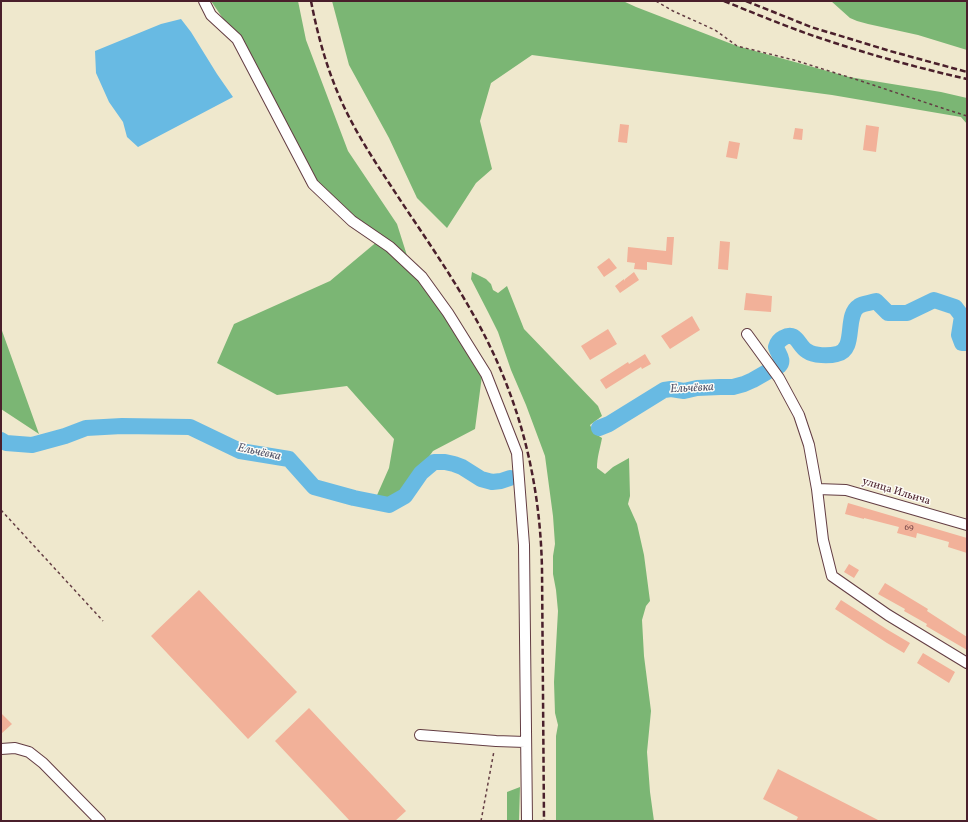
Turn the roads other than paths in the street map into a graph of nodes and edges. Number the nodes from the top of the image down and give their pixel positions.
1 (204, 1) edge
2 (747, 334) dead end
3 (817, 489) junction
4 (967, 525) edge
5 (967, 663) edge
6 (420, 735) dead end
7 (526, 742) junction
8 (1, 749) edge
9 (100, 821) edge
10 (527, 821) edge

1 - 7 street
2 - 3 street
3 - 4 street, улица Ильича
3 - 5 street
6 - 7 street
7 - 10 street
8 - 9 street

